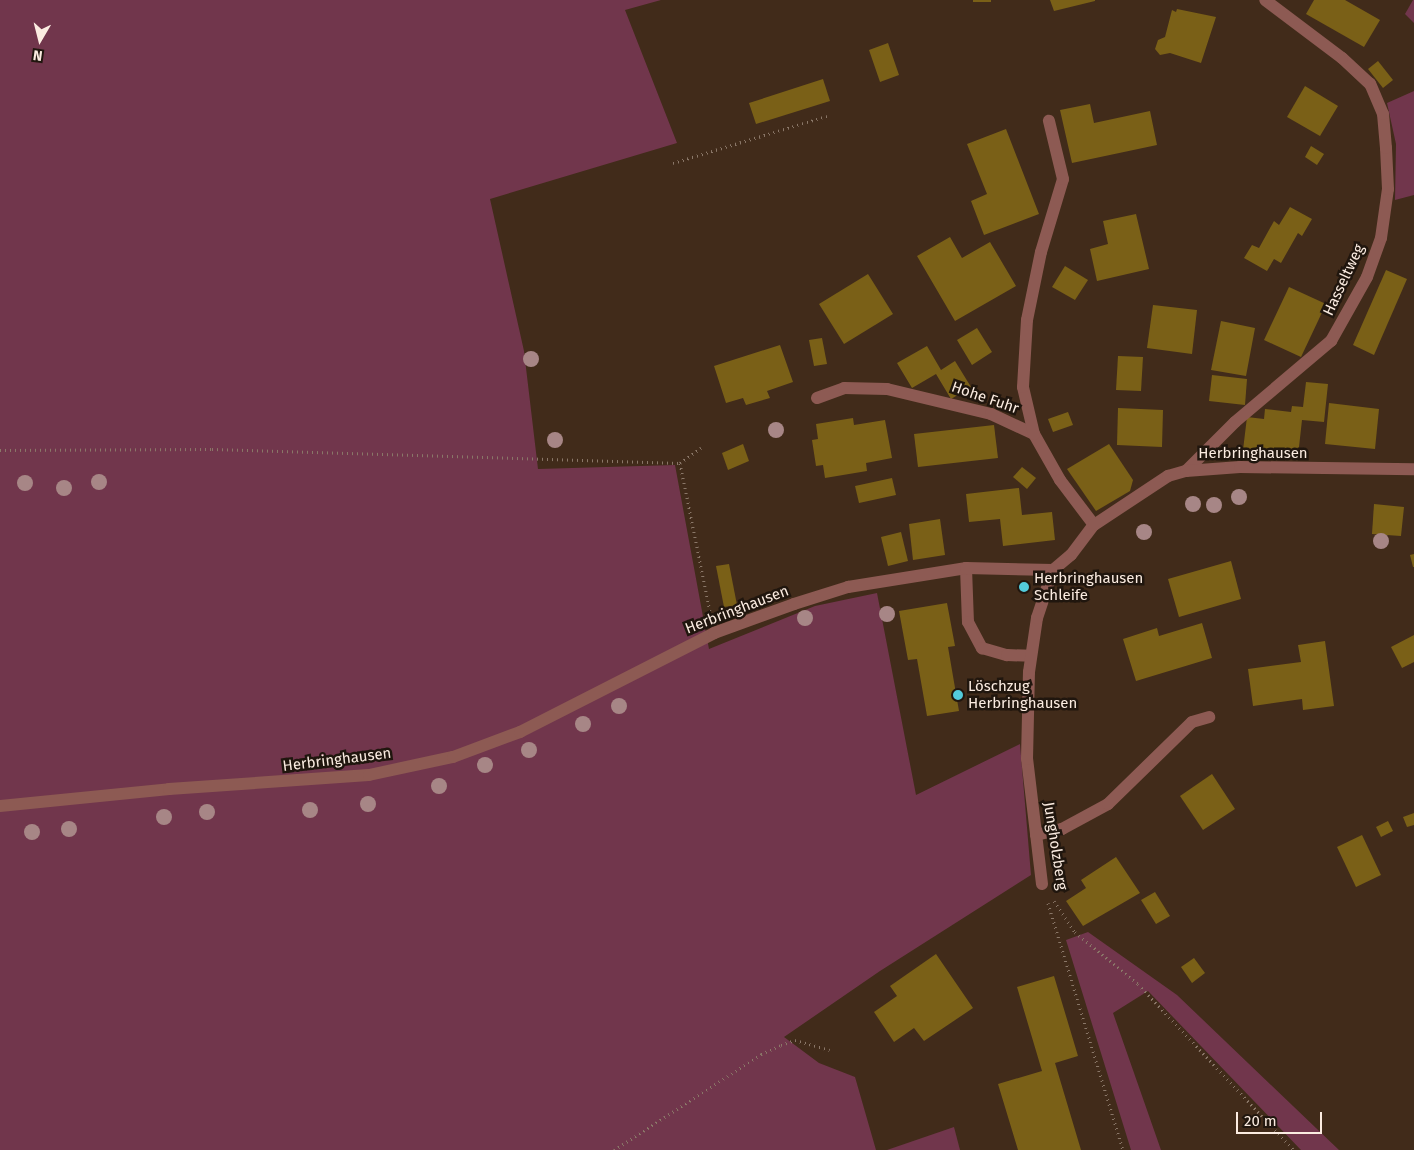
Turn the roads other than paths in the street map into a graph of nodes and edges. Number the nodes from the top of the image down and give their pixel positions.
1 (1265, 0) edge
2 (1049, 121) dead end
3 (817, 398) dead end
4 (1034, 434) junction
5 (1414, 469) edge
6 (1186, 471) junction
7 (1094, 525) junction
8 (966, 568) junction
9 (1053, 570) junction
10 (1031, 656) junction
11 (1209, 717) dead end
12 (0, 806) edge
13 (1036, 835) junction
14 (1042, 884) road end

1 - 6 street, Hasseltweg
2 - 4 street
3 - 4 street, Hohe Fuhr
4 - 7 street
5 - 6 street, Herbringhausen
6 - 7 street, Herbringhausen
7 - 9 street, Herbringhausen
8 - 9 street, Herbringhausen
8 - 10 street
8 - 12 street, Herbringhausen
9 - 10 street, Jungholzberg
10 - 13 street, Jungholzberg
11 - 13 street
13 - 14 street, Jungholzberg

